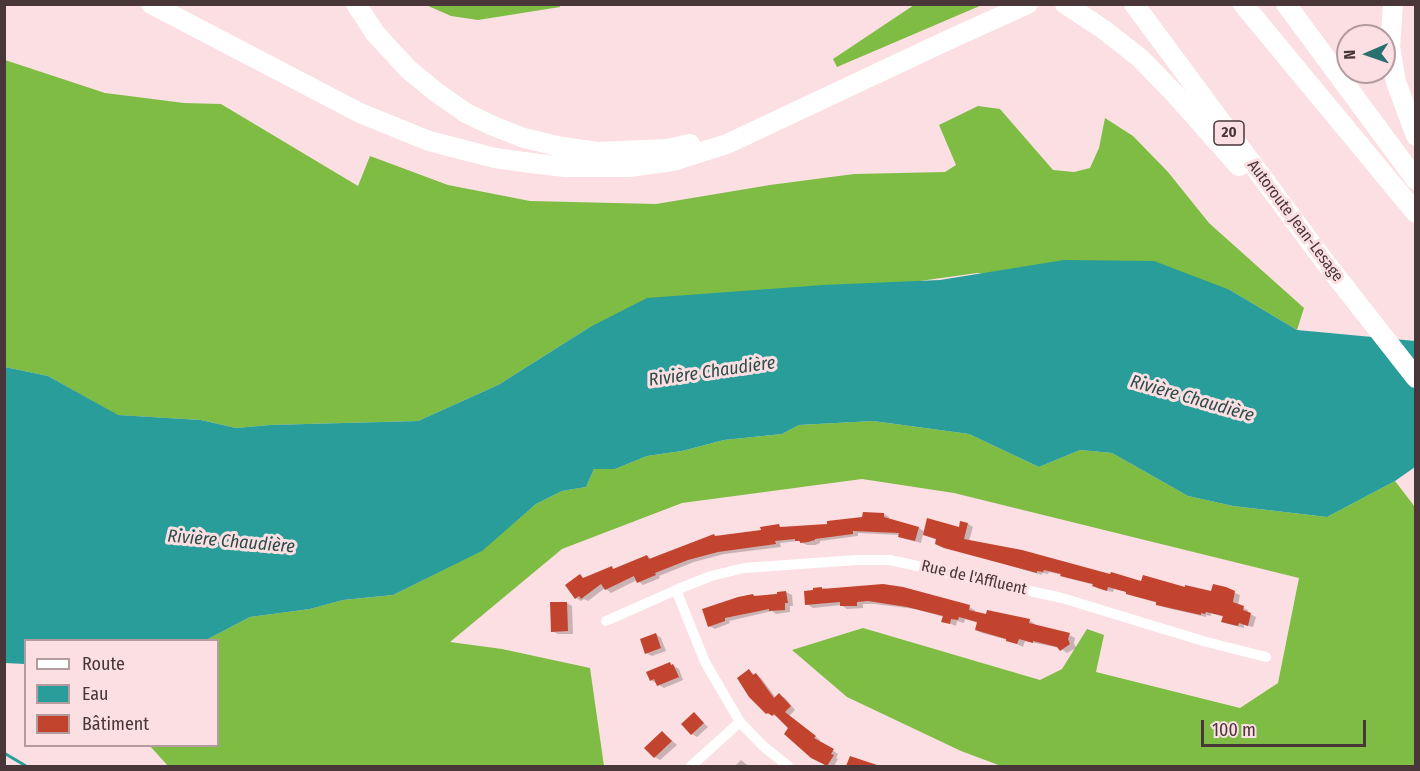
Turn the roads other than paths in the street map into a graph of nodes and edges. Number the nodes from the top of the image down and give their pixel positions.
1 (151, 4) edge
2 (356, 4) edge
3 (1028, 4) edge
4 (1065, 4) edge
5 (1134, 4) edge
6 (1243, 4) edge
7 (1286, 4) edge
8 (1393, 4) edge
9 (946, 41) junction
10 (1416, 136) edge
11 (1416, 180) edge
12 (1416, 213) edge
13 (1325, 262) junction
14 (1416, 378) edge
15 (676, 590) junction
16 (606, 621) dead end
17 (1266, 657) dead end
18 (740, 722) junction
19 (691, 766) edge
20 (788, 766) edge

1 - 9 highway
2 - 9 highway
3 - 9 highway
4 - 13 highway
5 - 13 highway, Autoroute Jean-Lesage / 20
6 - 12 highway
7 - 11 highway
8 - 10 highway
13 - 14 highway, Autoroute Jean-Lesage / 20
15 - 16 street, Rue de l'Affluent
15 - 17 street, Rue de l'Affluent
15 - 18 street
18 - 19 street
18 - 20 street

